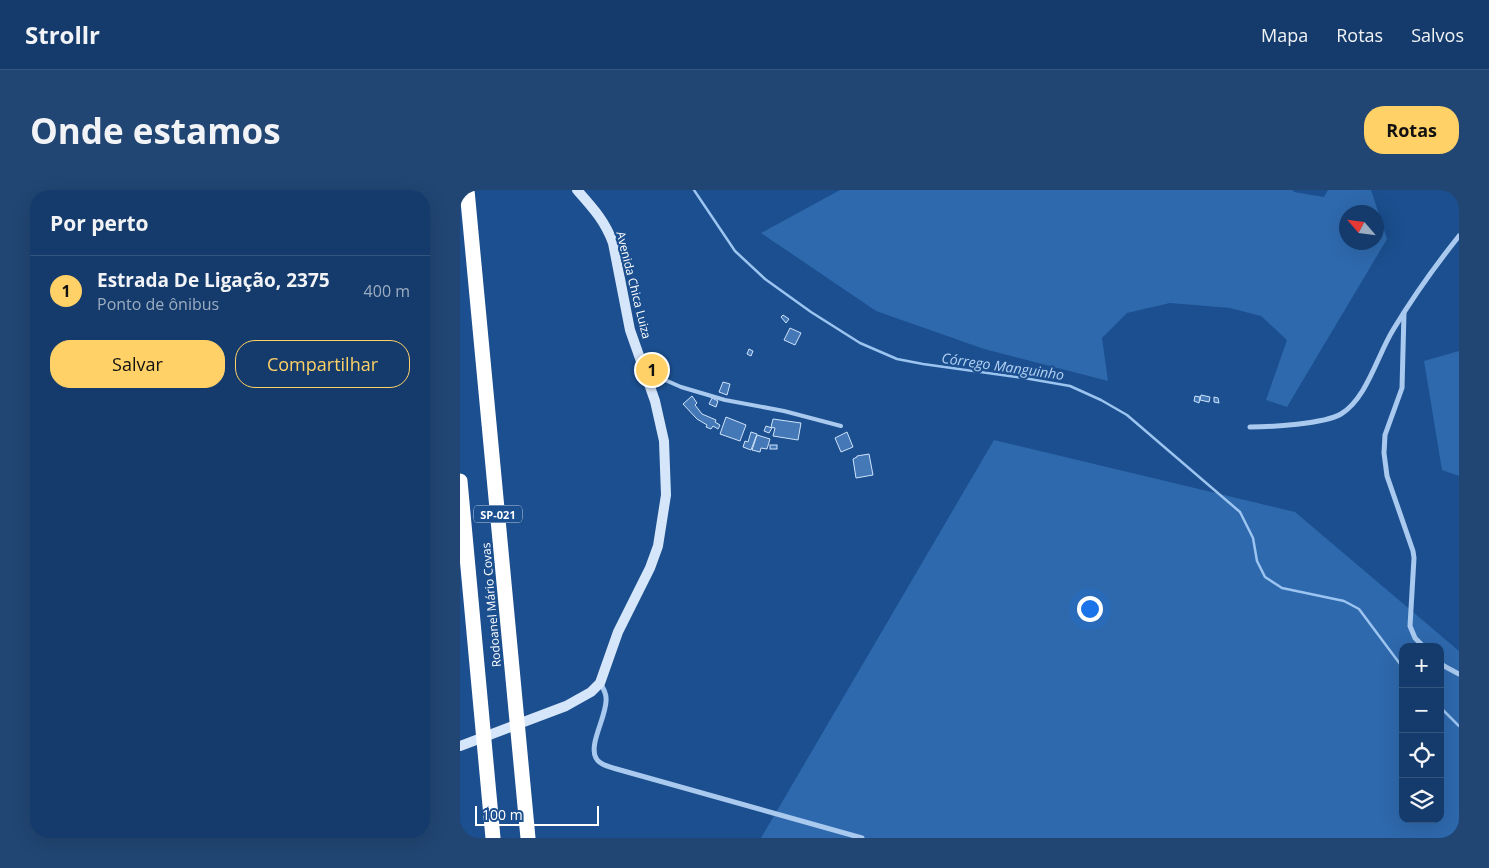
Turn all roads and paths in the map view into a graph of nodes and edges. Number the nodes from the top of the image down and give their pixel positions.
1 (467, 190) edge
2 (577, 190) edge
3 (1459, 236) edge
4 (1404, 313) junction
5 (645, 371) junction
6 (841, 426) dead end
7 (1250, 427) dead end
8 (460, 481) edge
9 (1420, 643) edge
10 (1444, 666) edge
11 (1459, 674) edge
12 (600, 683) junction
13 (460, 746) edge
14 (493, 838) edge
15 (528, 838) edge
16 (862, 838) edge

1 - 15 highway, Rodoanel Mário Covas / SP-021
2 - 5 main road, Avenida Chica Luiza
3 - 4 street
4 - 7 street
4 - 9 street
5 - 6 lane
5 - 12 main road, Avenida Chica Luiza
8 - 14 highway, Rodoanel Mário Covas / SP-021
10 - 11 street
12 - 13 main road
12 - 16 street

